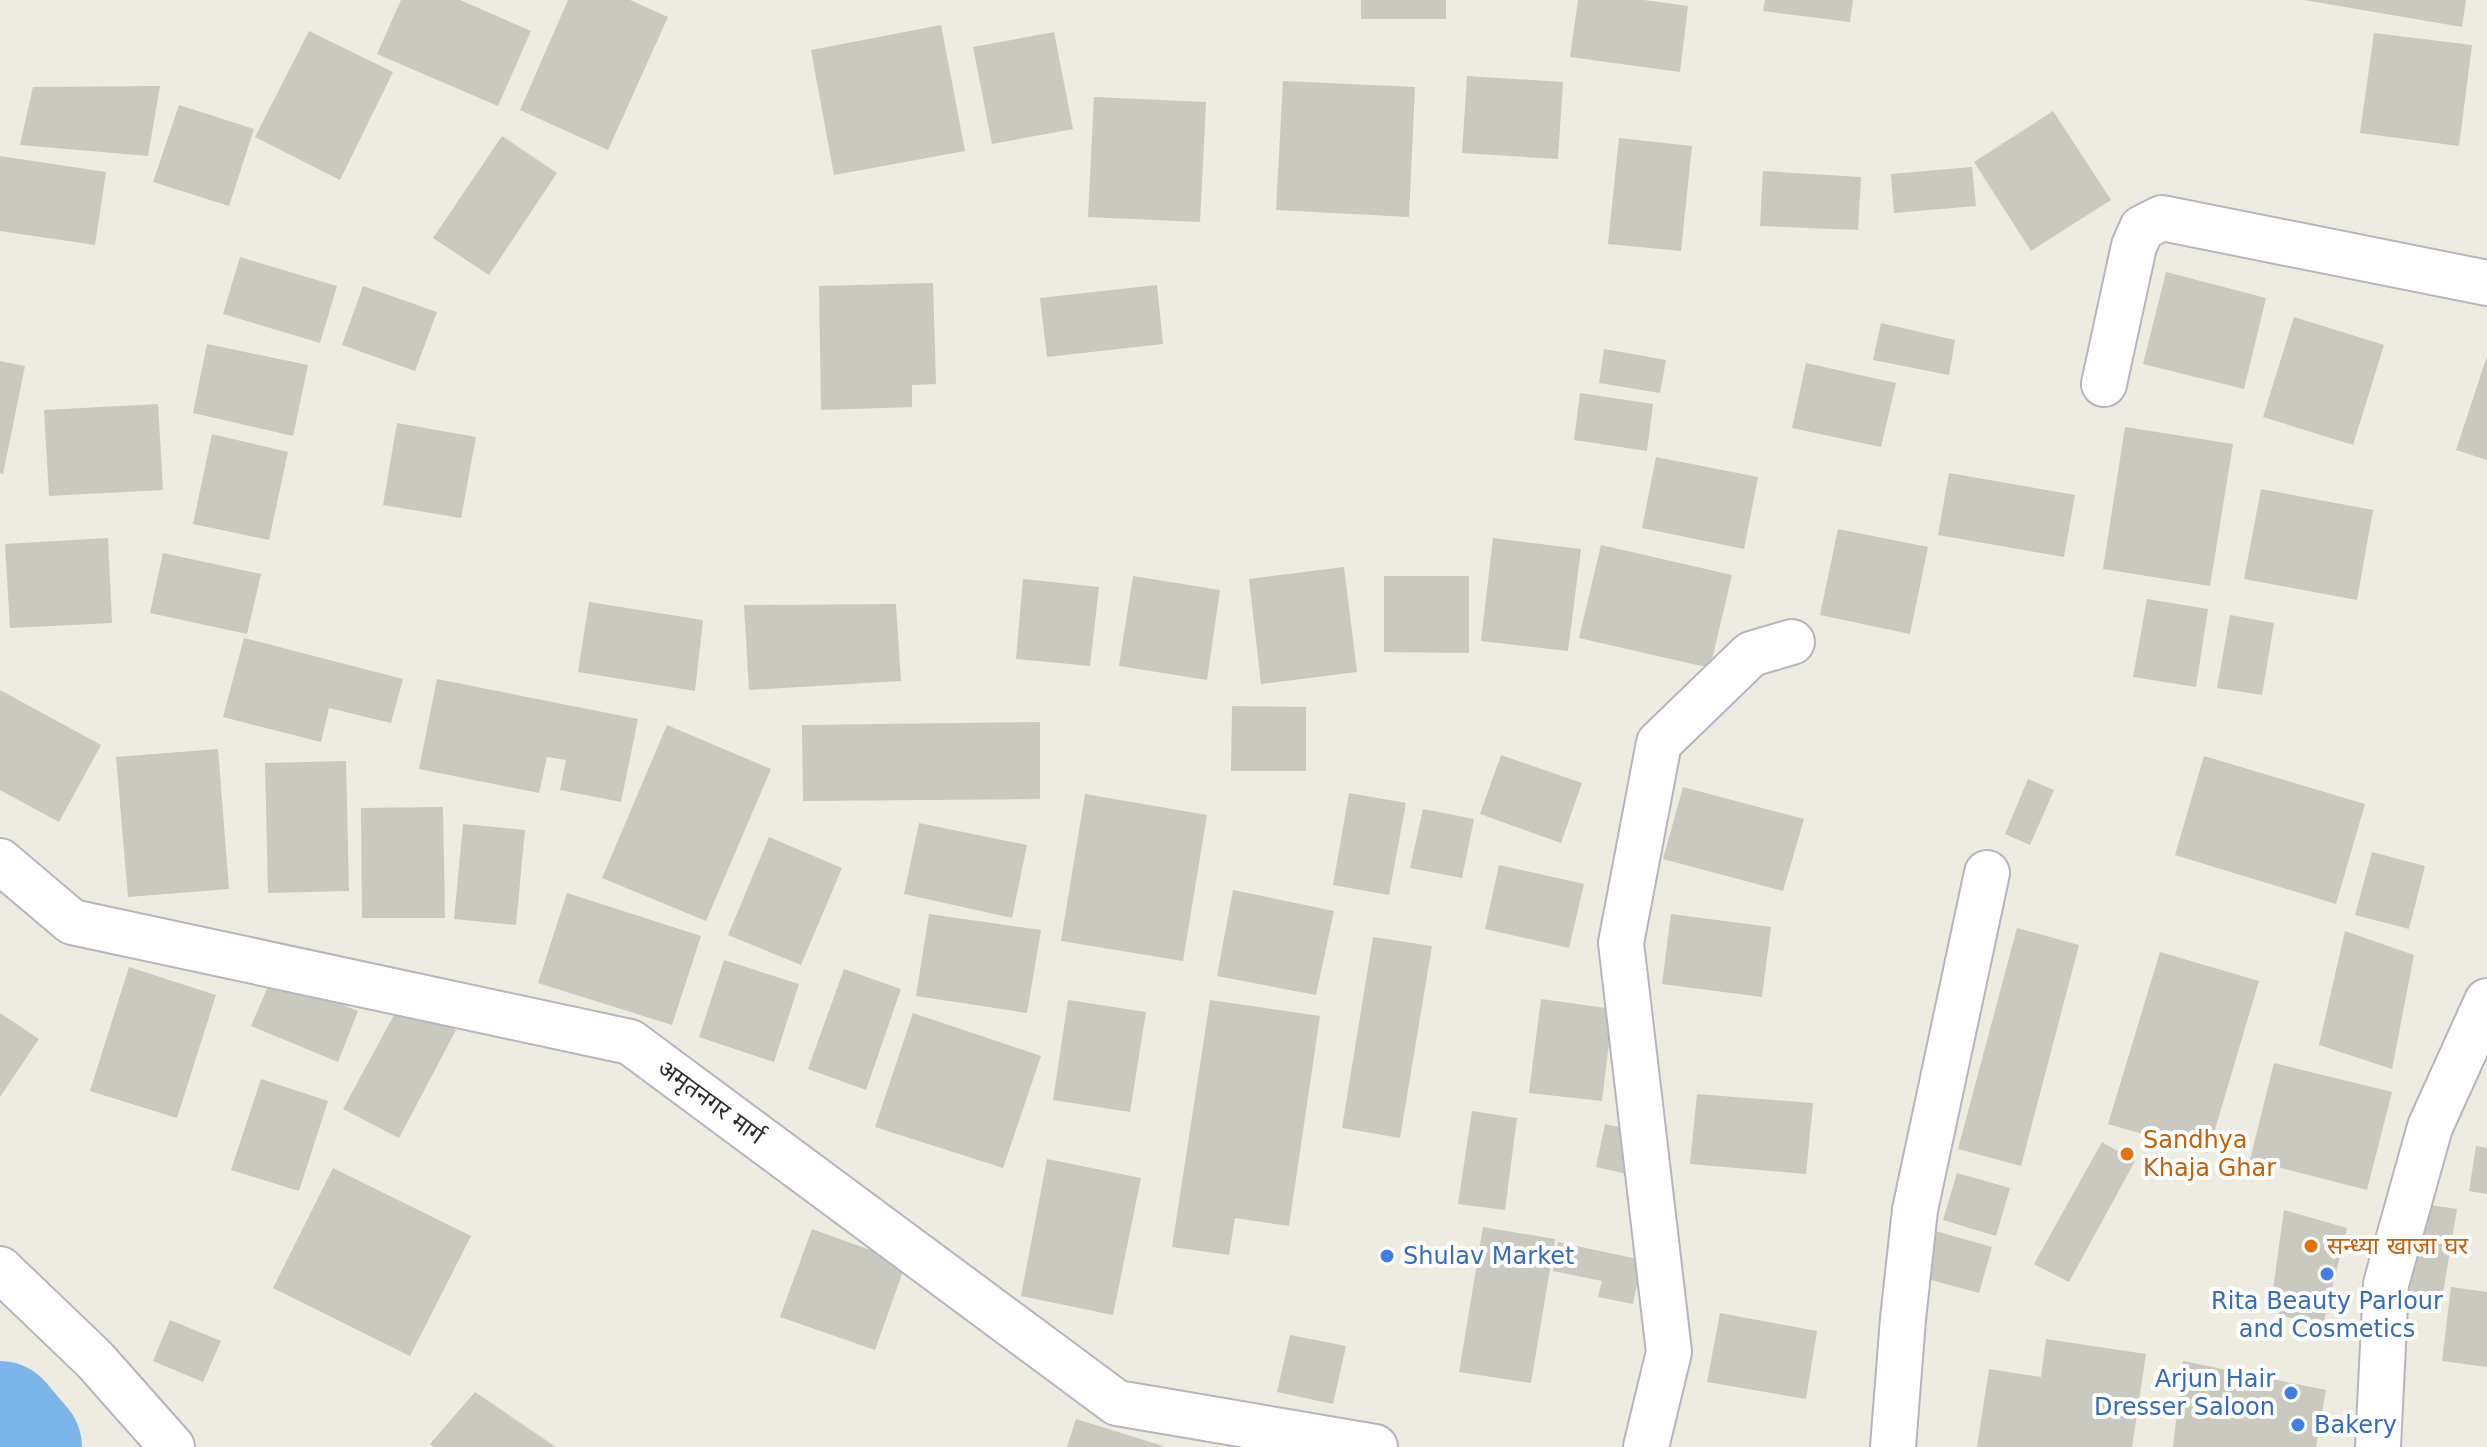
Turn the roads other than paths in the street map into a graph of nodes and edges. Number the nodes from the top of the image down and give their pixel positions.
1 (2487, 283) edge
2 (2104, 384) dead end
3 (1792, 642) dead end
4 (0, 861) edge
5 (1987, 873) dead end
6 (2487, 1001) edge
7 (0, 1269) edge
8 (172, 1447) edge
9 (1375, 1447) edge
10 (1646, 1447) edge
11 (1893, 1447) edge
12 (2378, 1447) edge

1 - 2 street
3 - 10 street
4 - 9 street, अमृतनगर मार्ग
5 - 11 street
6 - 12 street
7 - 8 street

